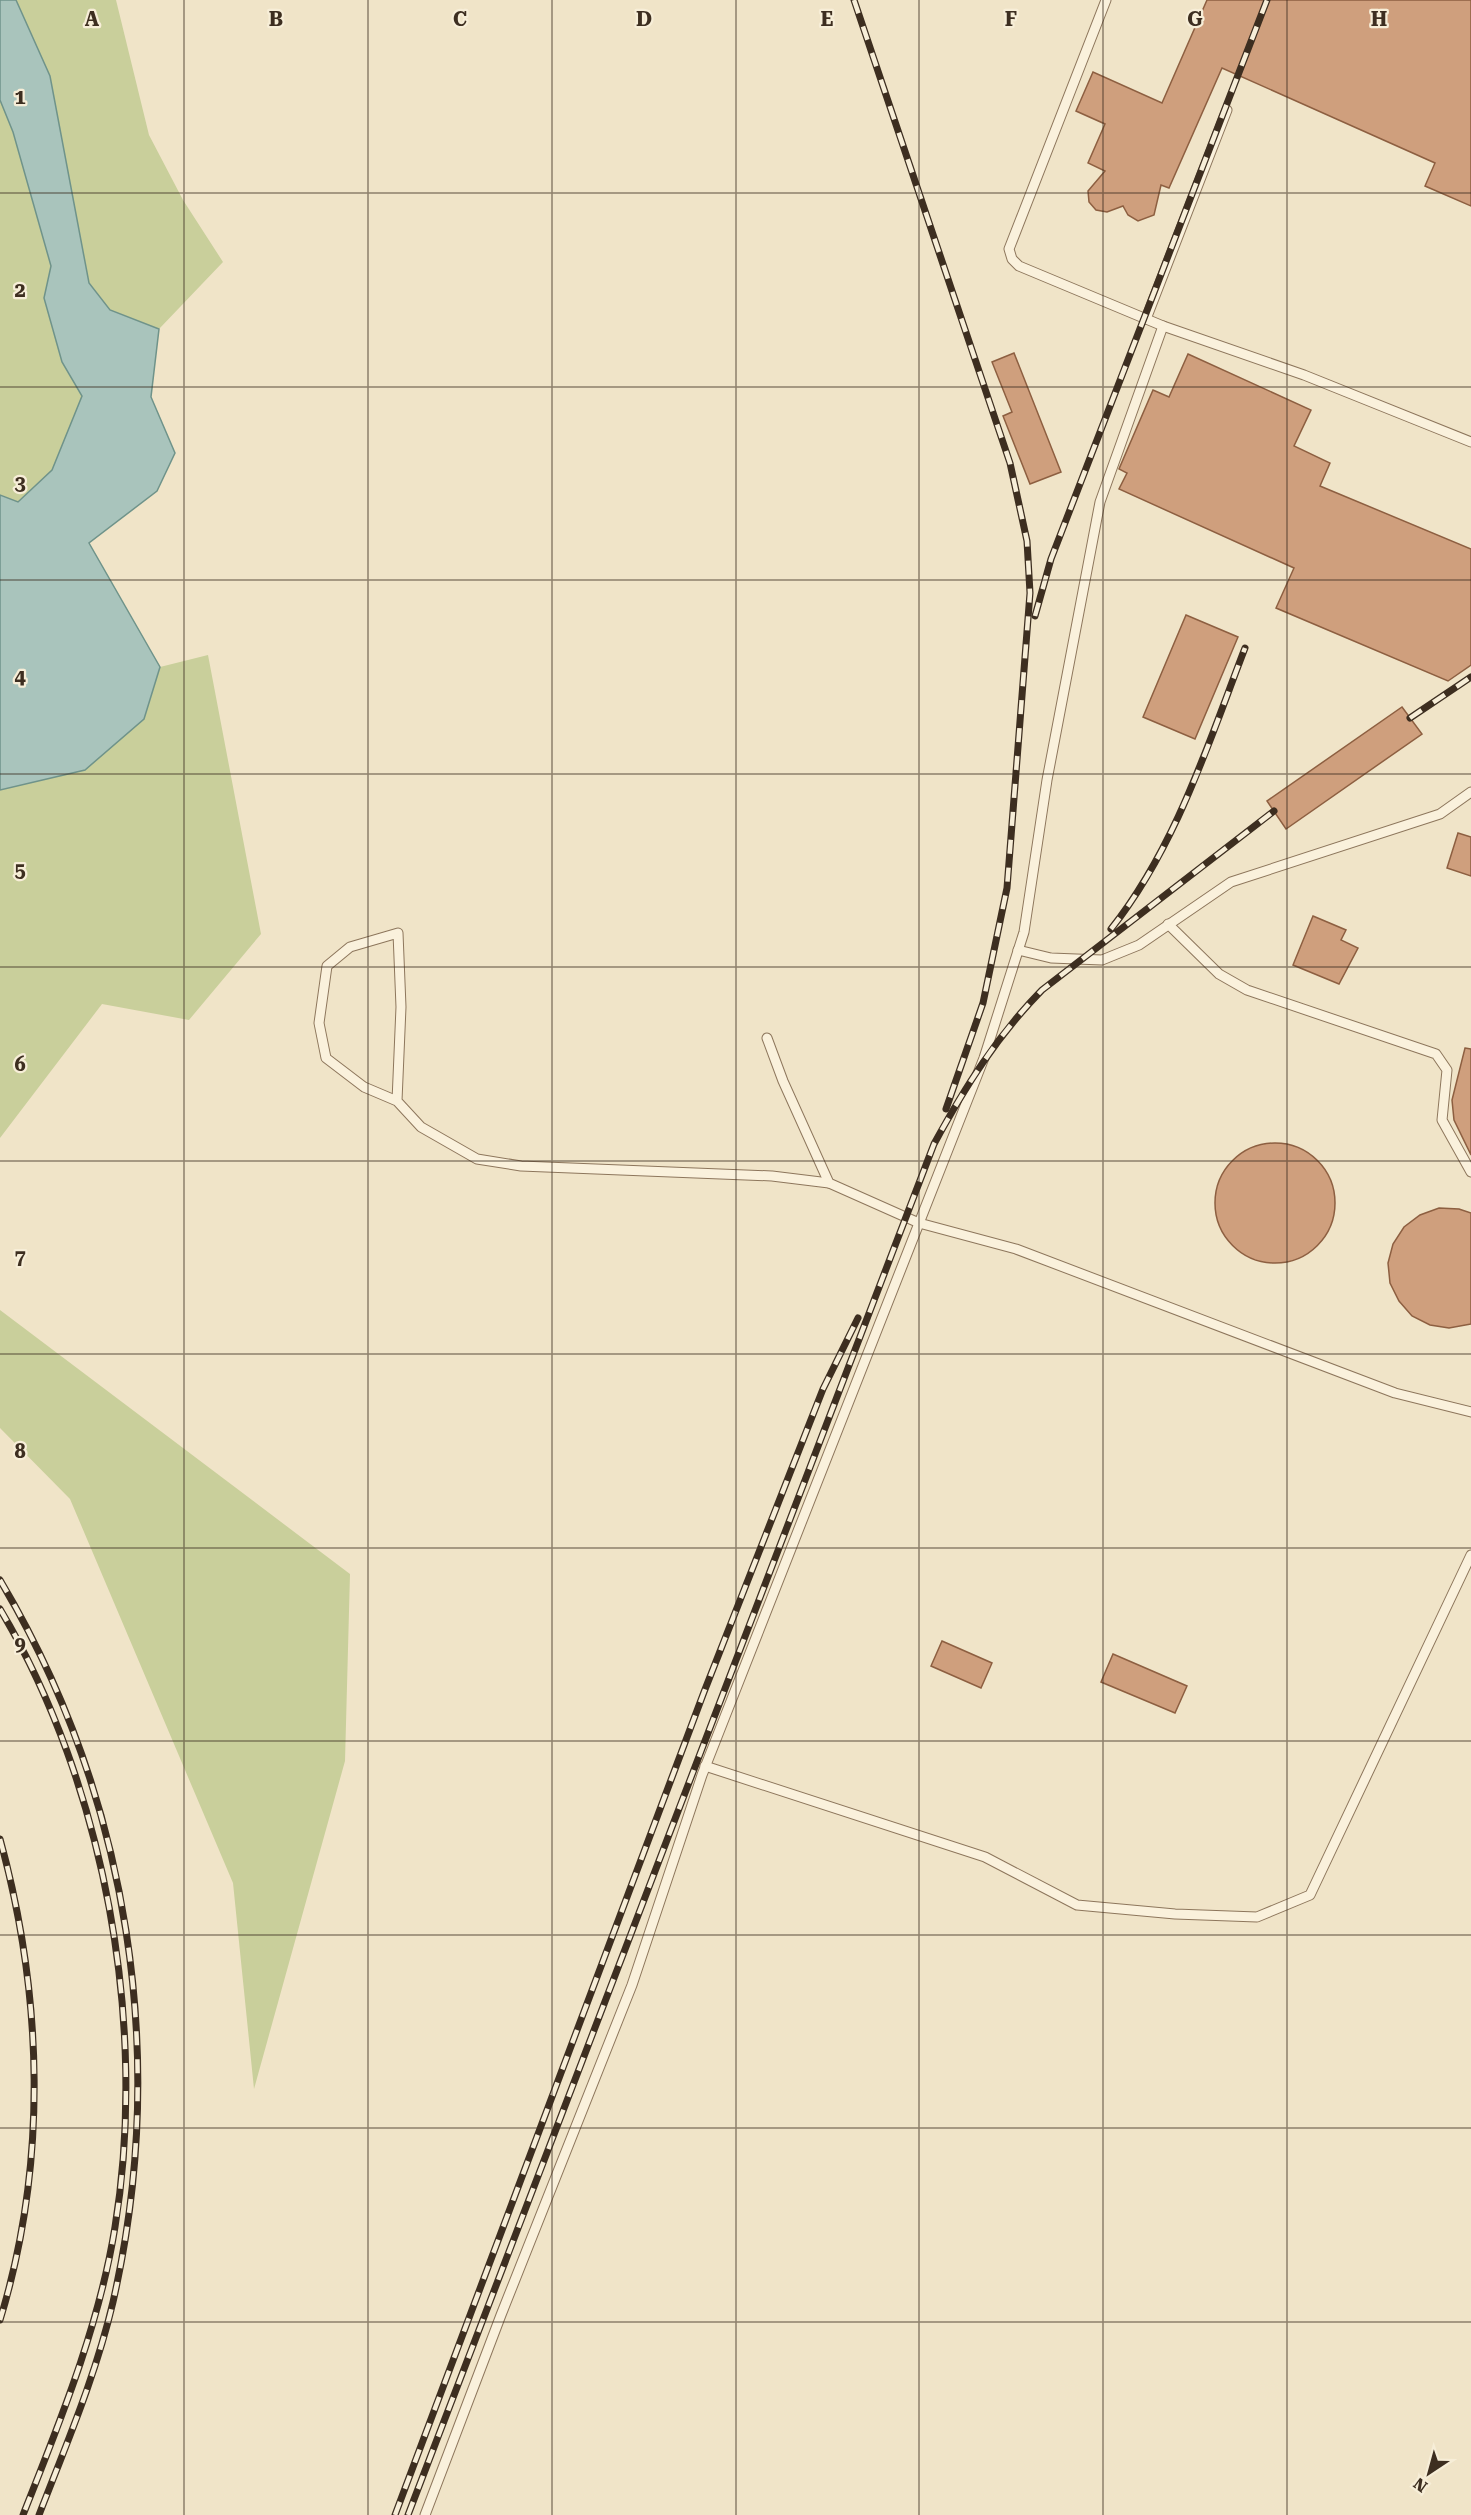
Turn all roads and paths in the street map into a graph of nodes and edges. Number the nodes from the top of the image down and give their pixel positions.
1 (1106, 0) edge
2 (1227, 110) dead end
3 (1146, 319) junction
4 (1162, 326) junction
5 (1471, 442) edge
6 (1471, 792) edge
7 (1168, 924) junction
8 (1018, 950) junction
9 (767, 1038) dead end
10 (397, 1101) junction
11 (1471, 1172) edge
12 (829, 1183) junction
13 (920, 1223) junction
14 (1471, 1413) edge
15 (1471, 1555) edge
16 (705, 1766) junction
17 (425, 2515) edge

1 - 3 lane
2 - 3 lane
3 - 4 lane
4 - 5 lane
4 - 8 lane
6 - 7 lane
7 - 8 lane
7 - 11 lane
8 - 13 lane
9 - 12 lane
10 - 10 lane
10 - 12 lane
12 - 13 lane
13 - 14 lane
13 - 16 lane
15 - 16 lane
16 - 17 lane

